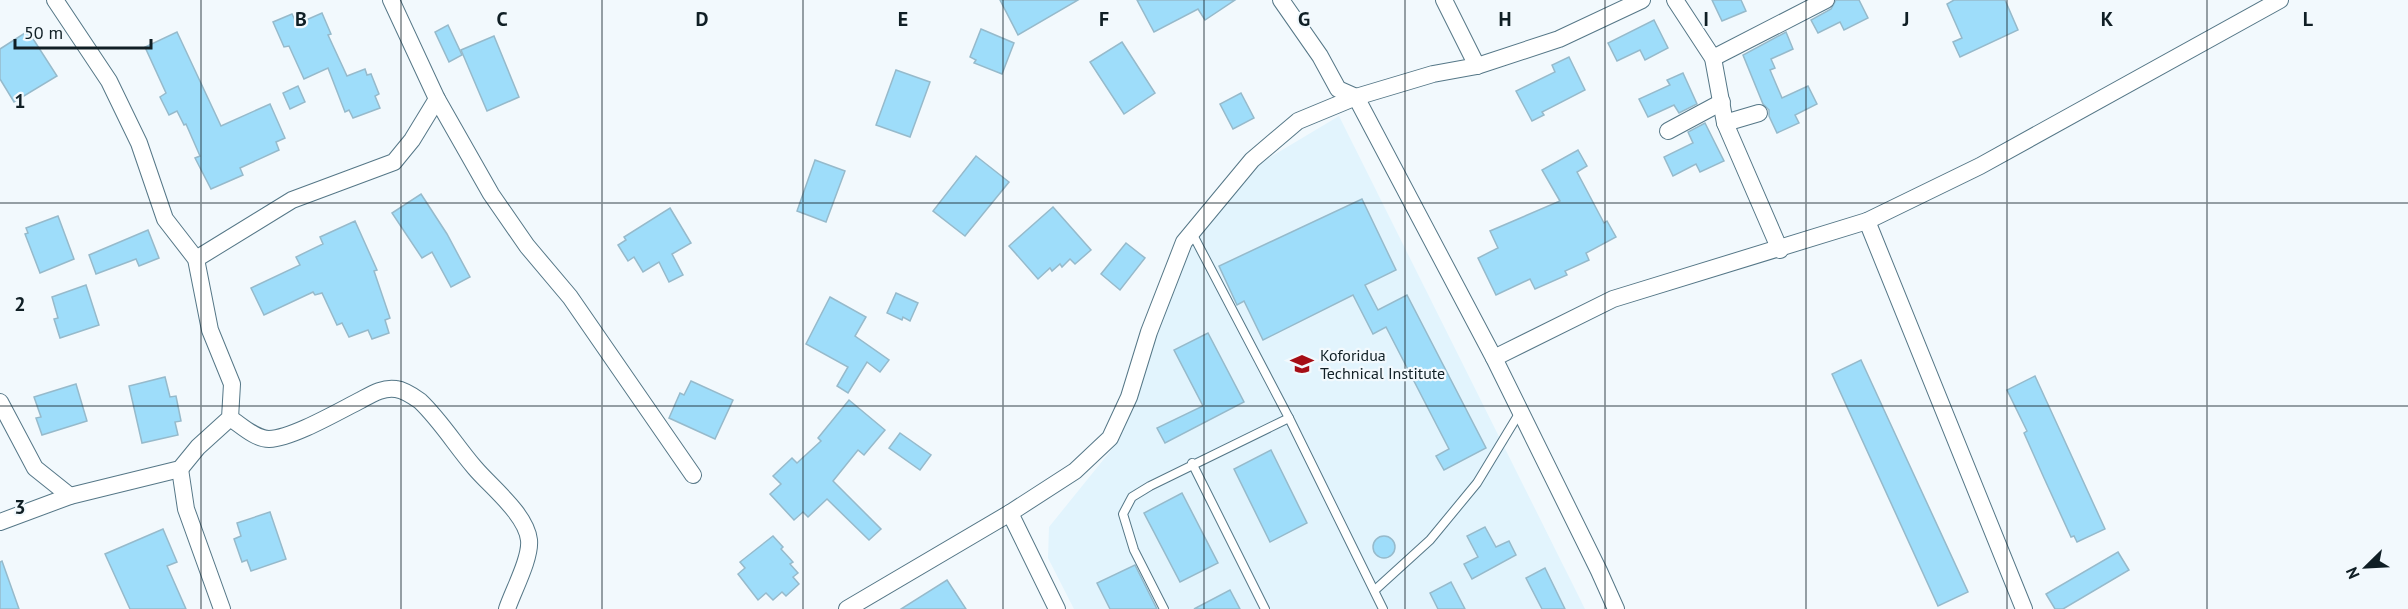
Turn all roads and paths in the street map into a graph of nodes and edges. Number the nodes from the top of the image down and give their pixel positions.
1 (55, 0) edge
2 (392, 0) edge
3 (1281, 0) edge
4 (1444, 0) edge
5 (1642, 0) edge
6 (1675, 0) edge
7 (1826, 0) edge
8 (2280, 0) edge
9 (1713, 58) junction
10 (1477, 66) junction
11 (1356, 97) junction
12 (437, 99) junction
13 (1722, 102) junction
14 (1759, 113) dead end
15 (1725, 123) junction
16 (1668, 131) dead end
17 (1867, 221) junction
18 (1192, 233) junction
19 (1780, 250) junction
20 (196, 259) junction
21 (1494, 358) junction
22 (0, 402) edge
23 (1520, 412) junction
24 (230, 418) junction
25 (1289, 418) junction
26 (1192, 464) junction
27 (180, 470) junction
28 (693, 475) dead end
29 (70, 496) junction
30 (1010, 513) junction
31 (0, 522) edge
32 (1375, 590) junction
33 (222, 609) edge
34 (507, 609) edge
35 (847, 609) edge
36 (1057, 609) edge
37 (1164, 609) edge
38 (1265, 609) edge
39 (1383, 609) edge
40 (1616, 609) edge
41 (2024, 609) edge

1 - 20 street
2 - 12 street
3 - 11 street
4 - 10 street
5 - 10 street
6 - 9 street
7 - 9 street
8 - 17 street
9 - 13 street
10 - 11 street
11 - 18 street
11 - 21 street
12 - 20 street
12 - 28 street
13 - 15 street
13 - 16 street
14 - 15 street
15 - 19 street
17 - 19 street
17 - 41 street
18 - 25 lane
18 - 30 street
19 - 21 street
20 - 24 street
21 - 23 street
22 - 29 street
23 - 32 lane
23 - 40 street
24 - 27 street
24 - 34 street
25 - 26 lane
25 - 32 lane
26 - 37 lane
26 - 38 lane
27 - 29 street
27 - 33 street
29 - 31 street
30 - 35 street
30 - 36 street
32 - 39 lane

